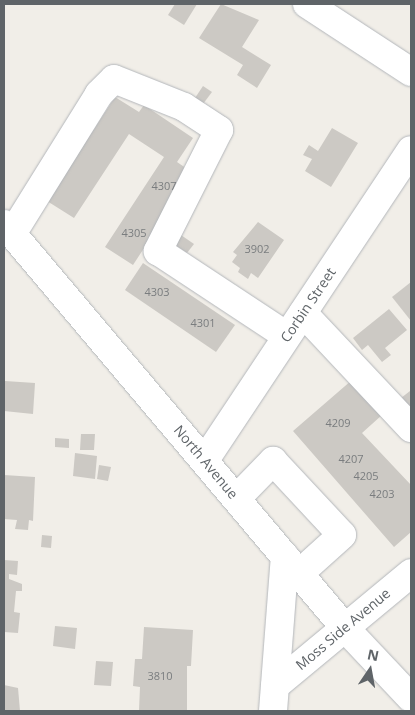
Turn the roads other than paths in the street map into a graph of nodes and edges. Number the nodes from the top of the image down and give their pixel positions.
1 (319, 7) edge
2 (411, 72) edge
3 (411, 150) edge
4 (8, 229) edge
5 (302, 313) junction
6 (287, 336) junction
7 (411, 428) edge
8 (205, 460) junction
9 (237, 498) junction
10 (292, 565) junction
11 (411, 573) edge
12 (345, 628) junction
13 (411, 698) edge
14 (274, 699) edge

1 - 2 street
3 - 5 street, Corbin Street
4 - 6 street
4 - 8 street, North Avenue
5 - 6 street, Corbin Street
5 - 7 street
6 - 8 street, Corbin Street
8 - 9 street, North Avenue
9 - 10 street, North Avenue
9 - 10 street
10 - 12 street, North Avenue
10 - 14 street, Moss Side Avenue
11 - 12 street, Moss Side Avenue
12 - 13 street, North Avenue
12 - 14 street, Moss Side Avenue

